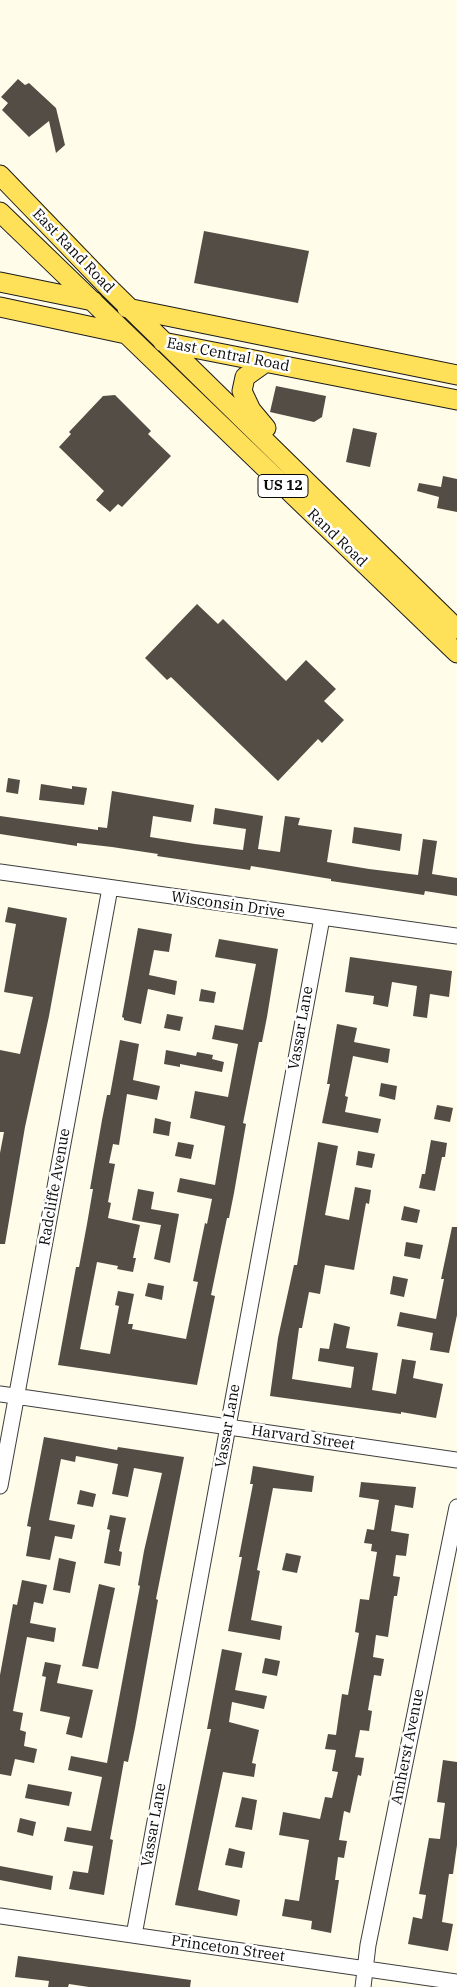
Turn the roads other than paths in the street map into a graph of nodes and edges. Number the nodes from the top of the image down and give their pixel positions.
1 (0, 175) edge
2 (0, 212) edge
3 (0, 282) edge
4 (92, 301) junction
5 (0, 307) edge
6 (130, 308) junction
7 (110, 318) joint
8 (148, 326) joint
9 (126, 334) junction
10 (163, 342) junction
11 (266, 362) junction
12 (457, 375) edge
13 (457, 400) edge
14 (312, 486) junction
15 (457, 629) edge
16 (457, 653) edge
17 (0, 872) edge
18 (110, 888) junction
19 (322, 918) junction
20 (457, 936) edge
21 (0, 1394) edge
22 (16, 1396) junction
23 (228, 1428) junction
24 (457, 1460) edge
25 (0, 1486) edge
26 (457, 1506) edge
27 (0, 1916) edge
28 (134, 1935) junction
29 (365, 1969) junction
30 (457, 1982) edge
31 (362, 1987) edge

1 - 6 main road, East Rand Road / US 12
2 - 4 main road, East Rand Road / US 12
3 - 4 main road, East Central Road
4 - 6 main road, East Central Road
4 - 7 main road, East Rand Road / US 12
5 - 9 main road, East Central Road
6 - 8 main road, East Rand Road / US 12
6 - 12 main road, East Central Road
7 - 9 main road, Rand Road / US 12
8 - 10 main road, Rand Road / US 12
9 - 10 main road, East Central Road
9 - 16 main road, Rand Road / US 12
10 - 11 main road, East Central Road
10 - 14 main road, Rand Road / US 12
11 - 13 main road, East Central Road
11 - 14 main road
14 - 15 main road, Rand Road / US 12
17 - 18 street, Wisconsin Drive
18 - 19 street, Wisconsin Drive
18 - 22 street, Radcliffe Avenue
19 - 20 street, Wisconsin Drive
19 - 23 street, Vassar Lane
21 - 22 street, Harvard Street
22 - 23 street, Harvard Street
22 - 25 street, Radcliffe Avenue
23 - 24 street, Harvard Street
23 - 28 street, Vassar Lane
26 - 29 street, Amherst Avenue
27 - 28 street, Princeton Street
28 - 29 street, Princeton Street
29 - 30 street, Princeton Street
29 - 31 street, Amherst Avenue

